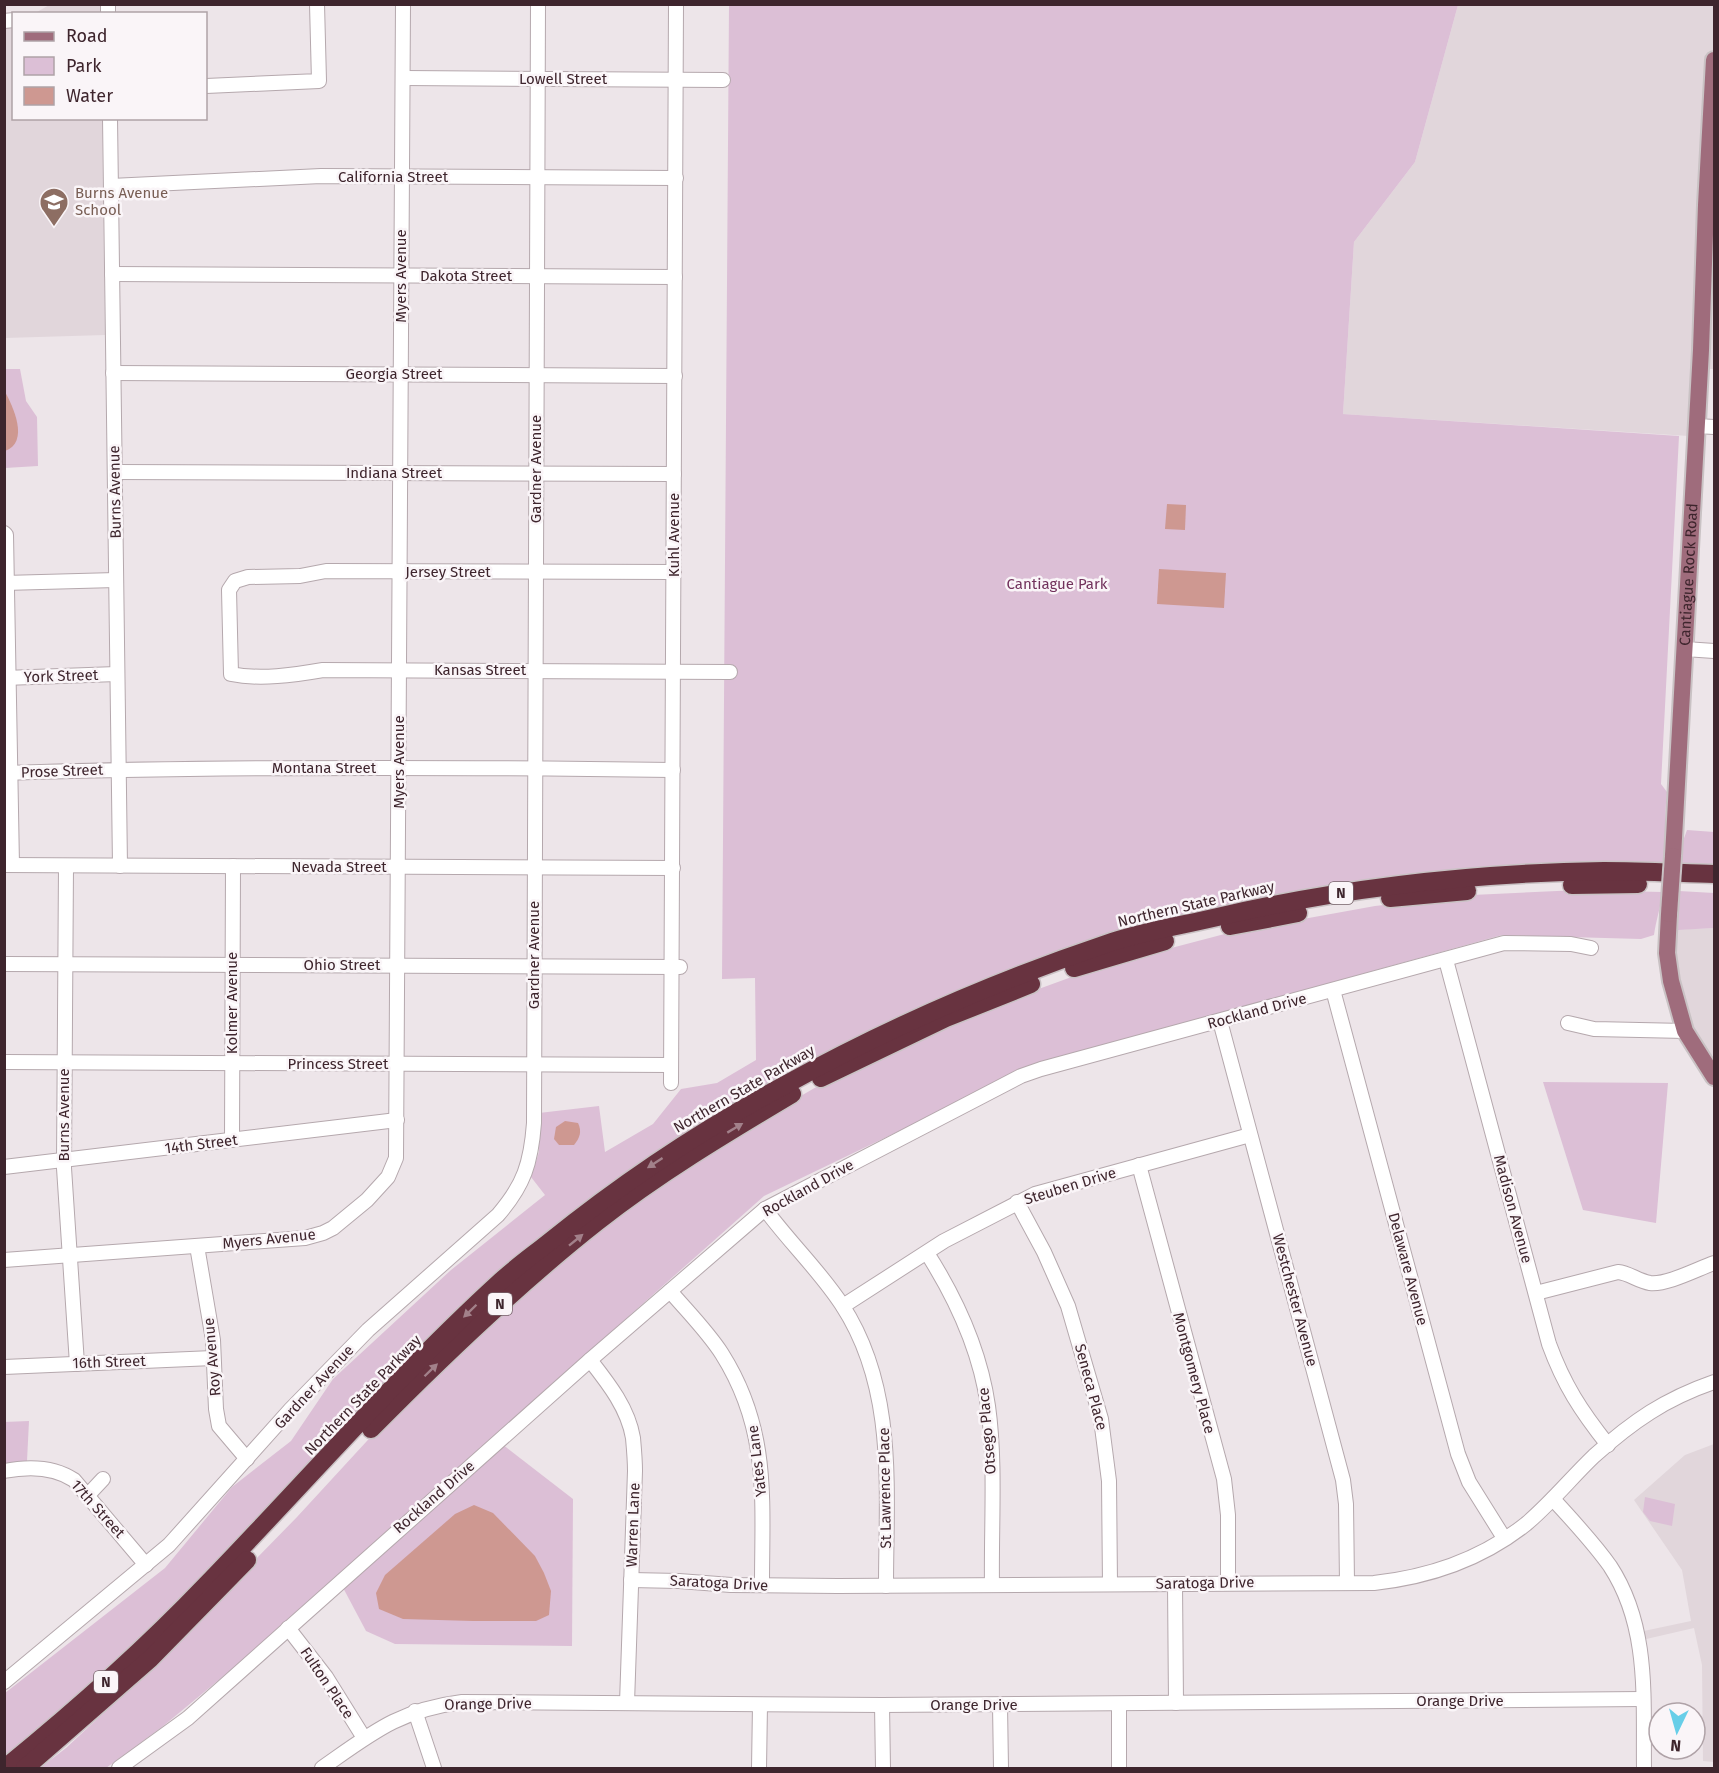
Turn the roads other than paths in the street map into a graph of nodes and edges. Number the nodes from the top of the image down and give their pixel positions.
1 (317, 4) edge
2 (403, 4) edge
3 (538, 4) edge
4 (676, 4) edge
5 (1714, 60) edge
6 (404, 78) junction
7 (538, 79) junction
8 (676, 80) junction
9 (723, 80) dead end
10 (207, 86) edge
11 (110, 120) edge
12 (402, 177) junction
13 (537, 178) junction
14 (676, 178) junction
15 (111, 186) junction
16 (112, 274) junction
17 (401, 276) junction
18 (537, 277) junction
19 (675, 277) junction
20 (113, 373) junction
21 (401, 374) junction
22 (537, 375) junction
23 (675, 376) junction
24 (1697, 426) junction
25 (1714, 426) edge
26 (115, 471) junction
27 (400, 473) junction
28 (536, 474) junction
29 (674, 474) junction
30 (4, 533) edge
31 (400, 571) junction
32 (536, 572) junction
33 (674, 572) junction
34 (116, 580) junction
35 (6, 583) edge
36 (1685, 649) junction
37 (1714, 651) edge
38 (399, 670) junction
39 (535, 670) junction
40 (673, 671) junction
41 (730, 672) dead end
42 (117, 674) junction
43 (231, 674) joint
44 (7, 678) edge
45 (399, 769) junction
46 (535, 769) junction
47 (119, 770) junction
48 (673, 770) junction
49 (7, 773) edge
50 (8, 865) edge
51 (66, 866) junction
52 (120, 866) junction
53 (233, 866) junction
54 (398, 867) junction
55 (534, 868) junction
56 (673, 868) junction
57 (1714, 874) edge
58 (1714, 887) edge
59 (1592, 948) dead end
60 (1446, 960) junction
61 (4, 964) edge
62 (65, 964) junction
63 (233, 965) junction
64 (398, 966) junction
65 (534, 966) junction
66 (676, 967) junction
67 (1333, 990) junction
68 (981, 997) junction
69 (945, 1011) junction
70 (1220, 1021) junction
71 (1568, 1023) dead end
72 (1685, 1031) junction
73 (4, 1062) edge
74 (64, 1063) junction
75 (232, 1063) junction
76 (398, 1064) junction
77 (534, 1065) junction
78 (671, 1065) junction
79 (1714, 1077) edge
80 (671, 1083) dead end
81 (397, 1120) junction
82 (1250, 1135) junction
83 (232, 1140) junction
84 (64, 1160) junction
85 (1139, 1165) junction
86 (4, 1167) edge
87 (1017, 1202) junction
88 (765, 1209) junction
89 (197, 1246) junction
90 (927, 1253) junction
91 (69, 1255) junction
92 (4, 1260) edge
93 (1714, 1263) edge
94 (670, 1291) junction
95 (1536, 1293) junction
96 (843, 1306) junction
97 (213, 1358) junction
98 (590, 1360) junction
99 (77, 1364) junction
100 (4, 1367) edge
101 (1714, 1382) edge
102 (1608, 1445) junction
103 (247, 1459) junction
104 (4, 1471) edge
105 (103, 1479) dead end
106 (88, 1496) junction
107 (1553, 1499) junction
108 (1504, 1538) junction
109 (146, 1565) junction
110 (631, 1580) junction
111 (1347, 1582) junction
112 (1228, 1583) junction
113 (1110, 1584) junction
114 (1175, 1584) junction
115 (762, 1585) junction
116 (992, 1585) junction
117 (886, 1586) junction
118 (288, 1628) junction
119 (4, 1682) edge
120 (1643, 1700) junction
121 (627, 1703) junction
122 (1176, 1703) junction
123 (1000, 1704) junction
124 (1119, 1704) junction
125 (760, 1705) junction
126 (882, 1705) junction
127 (415, 1711) junction
128 (364, 1738) junction
129 (5, 1768) edge
130 (25, 1768) edge
131 (119, 1768) edge
132 (322, 1768) edge
133 (434, 1768) edge
134 (759, 1768) edge
135 (883, 1768) edge
136 (1001, 1768) edge
137 (1119, 1768) edge
138 (1644, 1768) edge

1 - 10 street
2 - 6 street, Myers Avenue
3 - 7 street, Gardner Avenue
4 - 8 street, Kuhl Avenue
5 - 24 main road, Cantiague Rock Road
6 - 7 street, Lowell Street
6 - 12 street, Myers Avenue
7 - 8 street, Lowell Street
7 - 13 street, Gardner Avenue
8 - 9 street, Lowell Street
8 - 14 street, Kuhl Avenue
11 - 15 street, Burns Avenue
12 - 13 street, California Street
12 - 15 street, California Street
12 - 17 street, Myers Avenue
13 - 14 street, California Street
13 - 18 street, Gardner Avenue
14 - 19 street, Kuhl Avenue
15 - 16 street, Burns Avenue
16 - 17 street, Dakota Street
16 - 20 street, Burns Avenue
17 - 18 street, Dakota Street
17 - 21 street, Myers Avenue
18 - 19 street, Dakota Street
18 - 22 street, Gardner Avenue
19 - 23 street, Kuhl Avenue
20 - 21 street, Georgia Street
20 - 26 street, Burns Avenue
21 - 22 street, Georgia Street
21 - 27 street, Myers Avenue
22 - 23 street, Georgia Street
22 - 28 street, Gardner Avenue
23 - 29 street, Kuhl Avenue
24 - 25 street
24 - 36 main road, Cantiague Rock Road
26 - 27 street, Indiana Street
26 - 34 street, Burns Avenue
27 - 28 street, Indiana Street
27 - 31 street, Myers Avenue
28 - 29 street, Indiana Street
28 - 32 street, Gardner Avenue
29 - 33 street, Kuhl Avenue
30 - 35 street
31 - 32 street, Jersey Street
31 - 38 street, Myers Avenue
31 - 43 street, Jersey Street
32 - 33 street, Jersey Street
32 - 39 street, Gardner Avenue
33 - 40 street, Kuhl Avenue
34 - 35 street
34 - 42 street, Burns Avenue
35 - 44 street
36 - 37 street
36 - 72 main road, Cantiague Rock Road, bridge
38 - 39 street, Kansas Street
38 - 43 street, Kansas Street
38 - 45 street, Myers Avenue
39 - 40 street, Kansas Street
39 - 46 street, Gardner Avenue
40 - 41 street, Kansas Street
40 - 48 street, Kuhl Avenue
42 - 44 street, York Street
42 - 47 street, Burns Avenue
44 - 49 street
45 - 46 street, Montana Street
45 - 47 street, Montana Street
45 - 54 street, Myers Avenue
46 - 48 street, Montana Street
46 - 55 street, Gardner Avenue
47 - 49 street, Prose Street
47 - 52 street, Burns Avenue
48 - 56 street, Kuhl Avenue
49 - 50 street
50 - 51 street, Nevada Street
51 - 52 street, Nevada Street
51 - 62 street, Burns Avenue
52 - 53 street, Nevada Street
53 - 54 street, Nevada Street
53 - 63 street, Kolmer Avenue
54 - 55 street, Nevada Street
54 - 64 street, Myers Avenue
55 - 56 street, Nevada Street
55 - 65 street, Gardner Avenue
56 - 66 street, Kuhl Avenue
57 - 68 highway, Northern State Parkway / N
58 - 68 highway, Northern State Parkway / N
59 - 60 street, Rockland Drive
60 - 67 street, Rockland Drive
60 - 95 street, Madison Avenue
61 - 62 street, Ohio Street
62 - 63 street, Ohio Street
62 - 74 street, Burns Avenue
63 - 64 street, Ohio Street
63 - 75 street, Kolmer Avenue
64 - 65 street, Ohio Street
64 - 76 street, Myers Avenue
65 - 66 street, Ohio Street
65 - 77 street, Gardner Avenue
66 - 78 street, Kuhl Avenue
67 - 70 street, Rockland Drive
67 - 108 street, Delaware Avenue
68 - 69 highway, Northern State Parkway / N
69 -> 129 highway, Northern State Parkway / N
130 -> 69 highway, Northern State Parkway / N
70 - 82 street, Westchester Avenue
70 - 88 street, Rockland Drive
71 - 72 street
72 - 79 main road, Cantiague Rock Road
73 - 74 street, Princess Street
74 - 75 street, Princess Street
74 - 84 street, Burns Avenue
75 - 76 street, Princess Street
75 - 83 street, Kolmer Avenue
76 - 77 street, Princess Street
76 - 81 street, Myers Avenue
77 - 78 street, Princess Street
77 - 103 street, Gardner Avenue
78 - 80 street, Kuhl Avenue
81 - 83 street, 14th Street
81 - 89 street, Myers Avenue
82 - 85 street, Steuben Drive
82 - 111 street, Westchester Avenue
83 - 84 street, 14th Street
84 - 86 street, 14th Street
84 - 91 street, Burns Avenue
85 - 87 street, Steuben Drive
85 - 112 street, Montgomery Place
87 - 90 street, Steuben Drive
87 - 113 street, Seneca Place
88 - 94 street, Rockland Drive
88 - 96 street, St Lawrence Place
89 - 91 street, Myers Avenue
89 - 97 street, Roy Avenue
90 - 96 street, Steuben Drive
90 - 116 street, Otsego Place
91 - 92 street, Myers Avenue
91 - 99 street, Burns Avenue
93 - 95 street
94 - 98 street, Rockland Drive
94 - 115 street, Yates Lane
95 - 102 street, Madison Avenue
96 - 117 street, St Lawrence Place
97 - 99 street, 16th Street
97 - 103 street, Roy Avenue
98 - 110 street, Warren Lane
98 - 118 street, Rockland Drive
99 - 100 street, 16th Street
101 - 102 street, Saratoga Drive
102 - 107 street, Saratoga Drive
103 - 109 street, Gardner Avenue
104 - 106 street, 17th Street
105 - 106 street
106 - 109 street, 17th Street
107 - 108 street, Saratoga Drive
107 - 120 street
108 - 111 street, Saratoga Drive
109 - 119 street, Gardner Avenue
110 - 115 street, Saratoga Drive
110 - 121 street, Warren Lane
111 - 112 street, Saratoga Drive
112 - 114 street, Saratoga Drive
113 - 114 street, Saratoga Drive
113 - 116 street, Saratoga Drive
114 - 122 street
115 - 117 street, Saratoga Drive
116 - 117 street, Saratoga Drive
118 - 128 street, Fulton Place
118 - 131 street, Rockland Drive
120 - 122 street, Orange Drive
120 - 138 street
121 - 125 street, Orange Drive
121 - 127 street, Orange Drive
122 - 124 street, Orange Drive
123 - 124 street, Orange Drive
123 - 126 street, Orange Drive
123 - 136 street
124 - 137 street
125 - 126 street, Orange Drive
125 - 134 street
126 - 135 street
127 - 128 street, Orange Drive
127 - 133 street
128 - 132 street, Orange Drive

